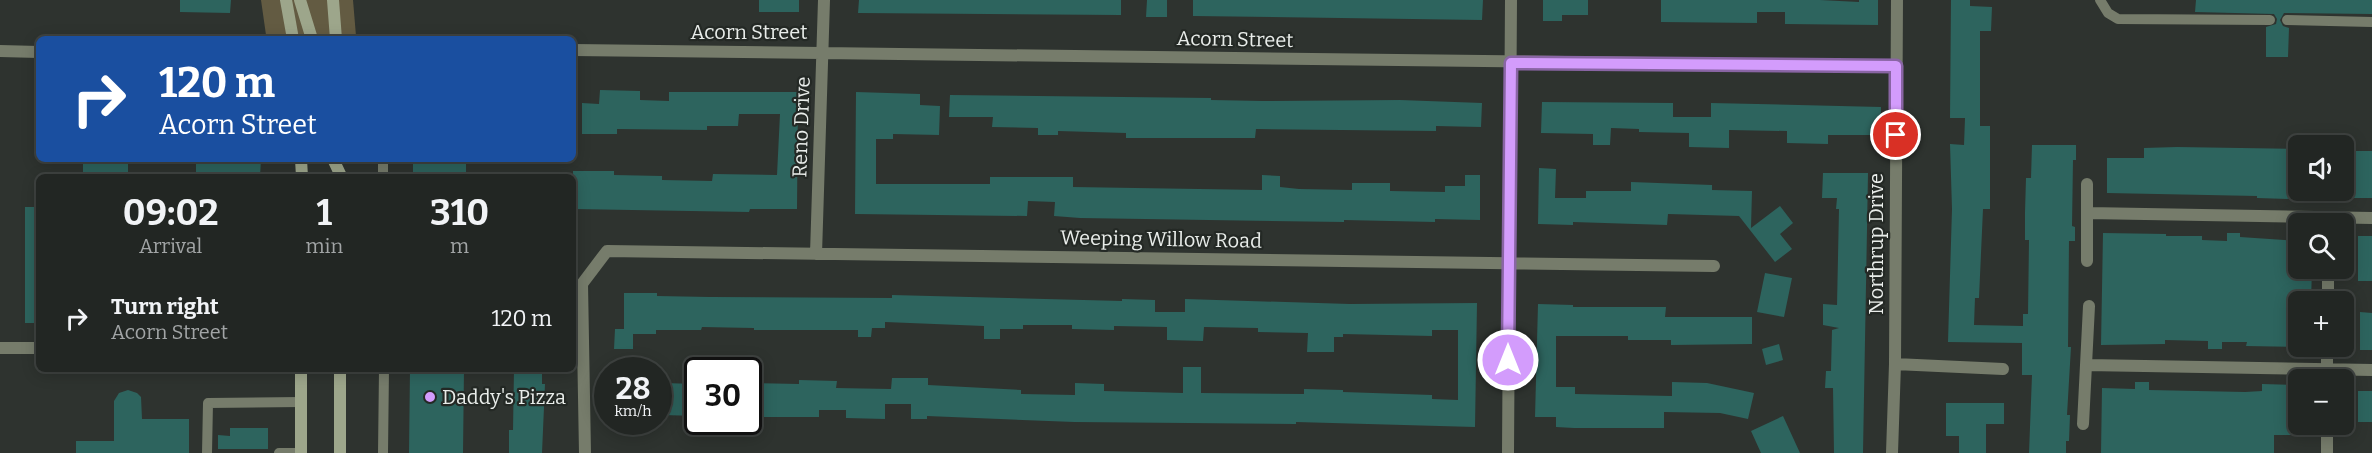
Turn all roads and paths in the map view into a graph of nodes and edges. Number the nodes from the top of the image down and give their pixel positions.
1 (286, 0) edge
2 (300, 0) edge
3 (333, 0) edge
4 (824, 0) edge
5 (1511, 0) edge
6 (1897, 0) edge
7 (2100, 0) edge
8 (2270, 20) dead end
9 (2288, 20) dead end
10 (2372, 22) edge
11 (292, 36) edge
12 (311, 36) edge
13 (336, 36) edge
14 (576, 50) edge
15 (0, 51) edge
16 (36, 51) edge
17 (822, 52) junction
18 (1511, 63) junction
19 (1896, 66) junction
20 (2087, 184) dead end
21 (2088, 213) junction
22 (2372, 218) edge
23 (2288, 219) edge
24 (2354, 219) edge
25 (816, 254) junction
26 (2087, 261) dead end
27 (1509, 264) junction
28 (1714, 266) dead end
29 (2089, 306) dead end
30 (0, 348) edge
31 (36, 348) edge
32 (1895, 364) junction
33 (2087, 365) junction
34 (2003, 369) dead end
35 (2372, 370) edge
36 (301, 372) edge
37 (340, 372) edge
38 (384, 372) edge
39 (2354, 372) edge
40 (2288, 373) edge
41 (301, 402) junction
42 (2083, 424) dead end
43 (2327, 435) edge
44 (207, 453) edge
45 (279, 453) edge
46 (301, 453) edge
47 (340, 453) edge
48 (383, 453) edge
49 (585, 453) edge
50 (1508, 453) edge
51 (1892, 453) edge
52 (2327, 453) edge

1 - 11 main road
2 - 12 main road
3 - 13 main road
4 - 17 street, Reno Drive
5 - 18 street
6 - 19 street, Northrup Drive
7 - 8 lane
9 - 10 lane
14 - 17 street, Acorn Street
15 - 16 street
17 - 18 street, Acorn Street
17 - 25 street, Reno Drive
18 - 19 street, Acorn Street
18 - 27 street
19 - 32 street, Northrup Drive
20 - 21 street
21 - 23 street
21 - 26 street
22 - 24 street
25 - 27 street, Weeping Willow Road
25 - 49 street, Weeping Willow Road
27 - 28 street, Weeping Willow Road
27 - 50 street
29 - 33 street
30 - 31 street
32 - 34 street
32 - 51 street, Northrup Drive
33 - 40 street
33 - 42 street
35 - 39 street
36 - 41 main road
37 - 47 main road
38 - 48 lane
41 - 44 lane
41 - 46 main road
43 - 52 street
45 - 46 lane

